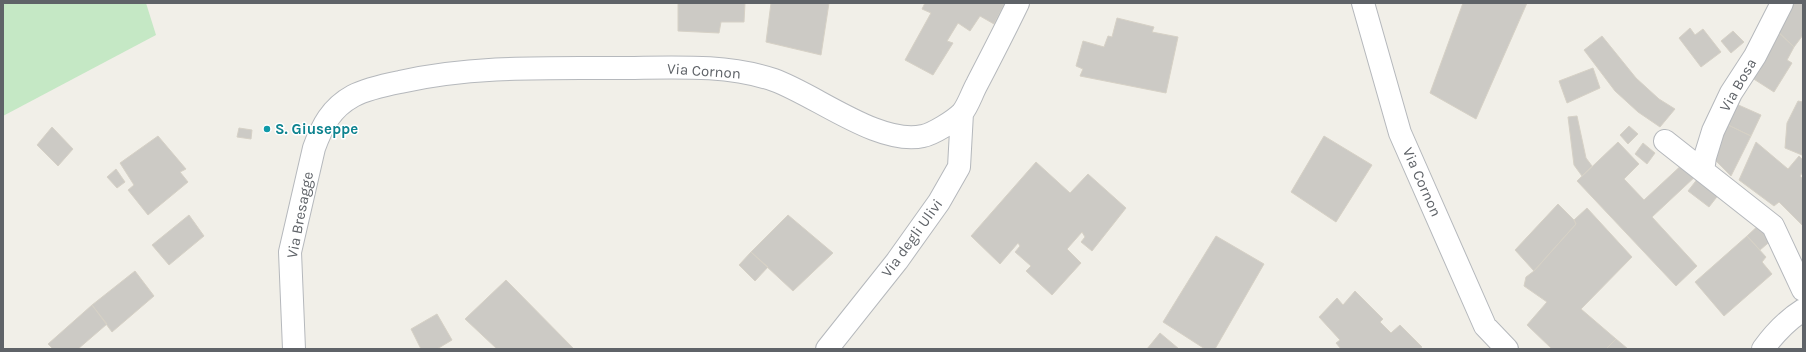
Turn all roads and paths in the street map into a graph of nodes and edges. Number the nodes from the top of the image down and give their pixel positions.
1 (1018, 3) edge
2 (1363, 3) edge
3 (1782, 3) edge
4 (353, 96) joint
5 (962, 113) junction
6 (1665, 141) dead end
7 (1703, 171) junction
8 (1803, 290) edge
9 (1803, 310) edge
10 (294, 349) edge
11 (828, 349) edge
12 (1507, 349) edge
13 (1763, 349) edge

1 - 5 street, Via Cornon
2 - 12 street, Via Cornon
3 - 7 street, Via Bosa
4 - 5 street, Via Cornon
4 - 10 street, Via Bresagge
5 - 11 street, Via degli Ulivi
6 - 7 street
7 - 8 street
9 - 13 street

